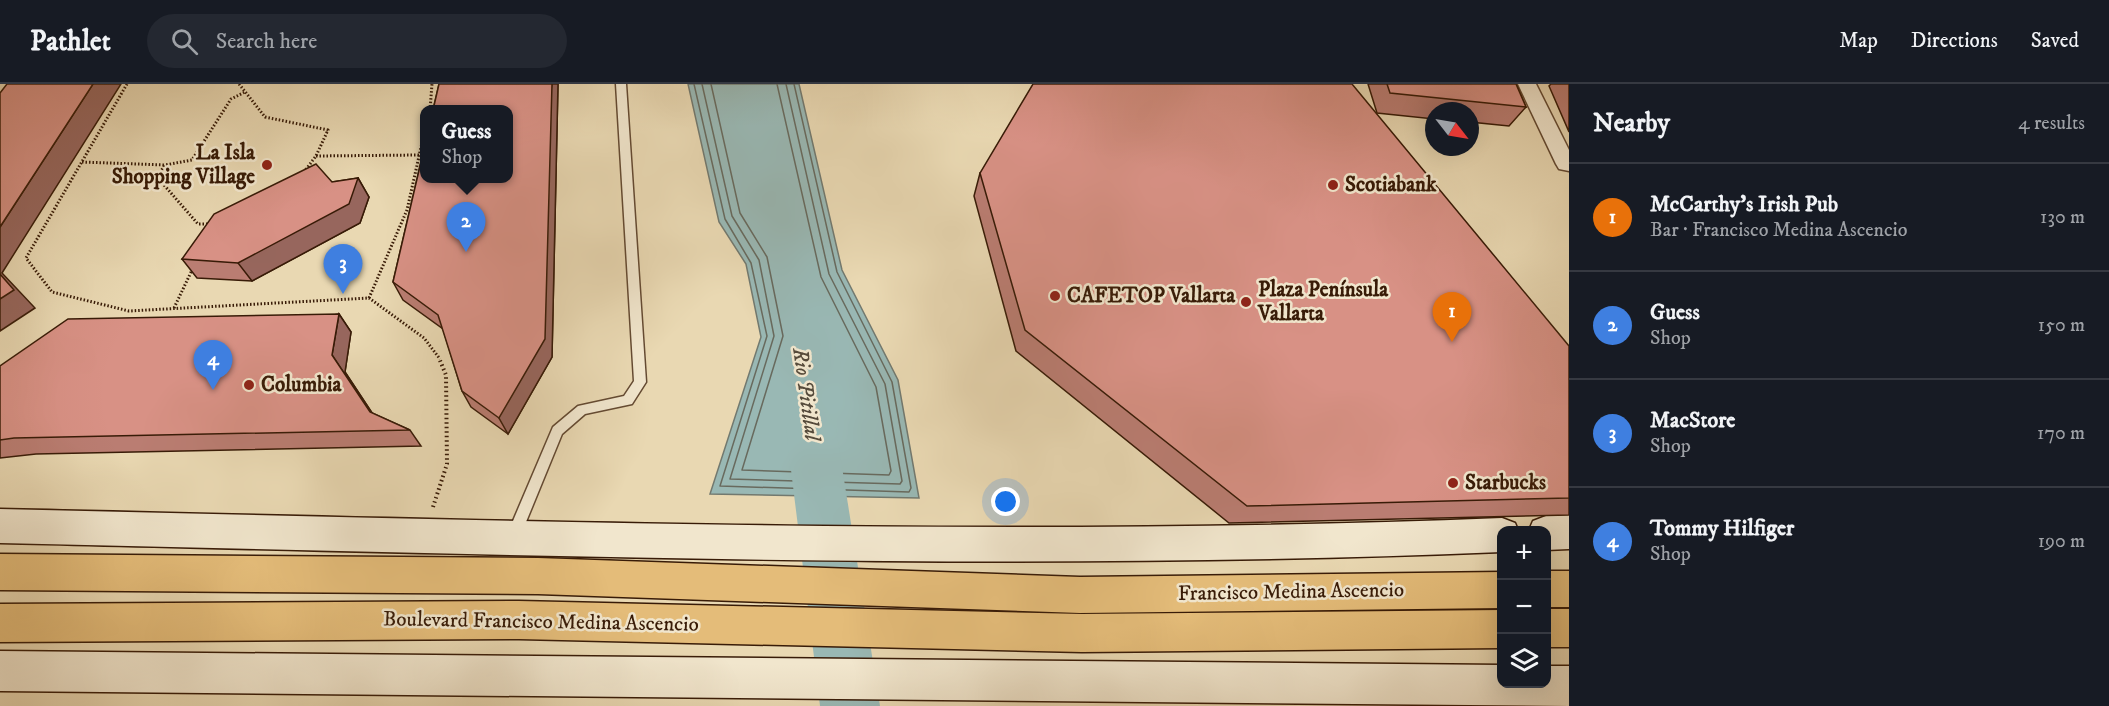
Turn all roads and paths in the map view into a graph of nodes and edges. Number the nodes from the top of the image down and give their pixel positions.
1 (127, 84) edge
2 (239, 84) edge
3 (432, 84) edge
4 (621, 84) edge
5 (1527, 84) edge
6 (245, 92) junction
7 (430, 105) edge
8 (420, 151) edge
9 (419, 155) junction
10 (316, 156) junction
11 (82, 162) junction
12 (1569, 164) edge
13 (165, 165) junction
14 (298, 180) edge
15 (208, 234) edge
16 (194, 266) edge
17 (369, 298) junction
18 (174, 308) junction
19 (0, 526) edge
20 (1569, 532) edge
21 (1551, 533) edge
22 (1497, 535) edge
23 (423, 536) junction
24 (513, 537) junction
25 (0, 573) edge
26 (1551, 589) edge
27 (1569, 589) edge
28 (1497, 590) edge
29 (1080, 595) joint
30 (0, 623) edge
31 (1551, 628) edge
32 (1569, 628) edge
33 (1497, 629) edge
34 (1082, 633) joint
35 (0, 671) edge
36 (1569, 686) edge
37 (1097, 691) edge

1 - 11 path
2 - 6 path
3 - 7 path
4 - 24 lane
5 - 12 street
6 - 10 path
6 - 13 path
8 - 9 path
9 - 10 path
9 - 17 path
10 - 14 path
11 - 13 path
11 - 18 path
13 - 15 path
16 - 18 path
17 - 18 path
17 - 23 path
19 - 23 main road
20 - 21 main road
22 - 24 main road
23 - 24 main road
25 - 29 highway, Boulevard Francisco Medina Ascencio
26 - 27 highway
28 - 29 highway, Francisco Medina Ascencio
30 - 34 highway, Boulevard Francisco Medina Ascencio
31 - 32 highway
33 - 34 highway, Francisco Medina Ascencio
35 - 37 main road
36 - 37 main road

